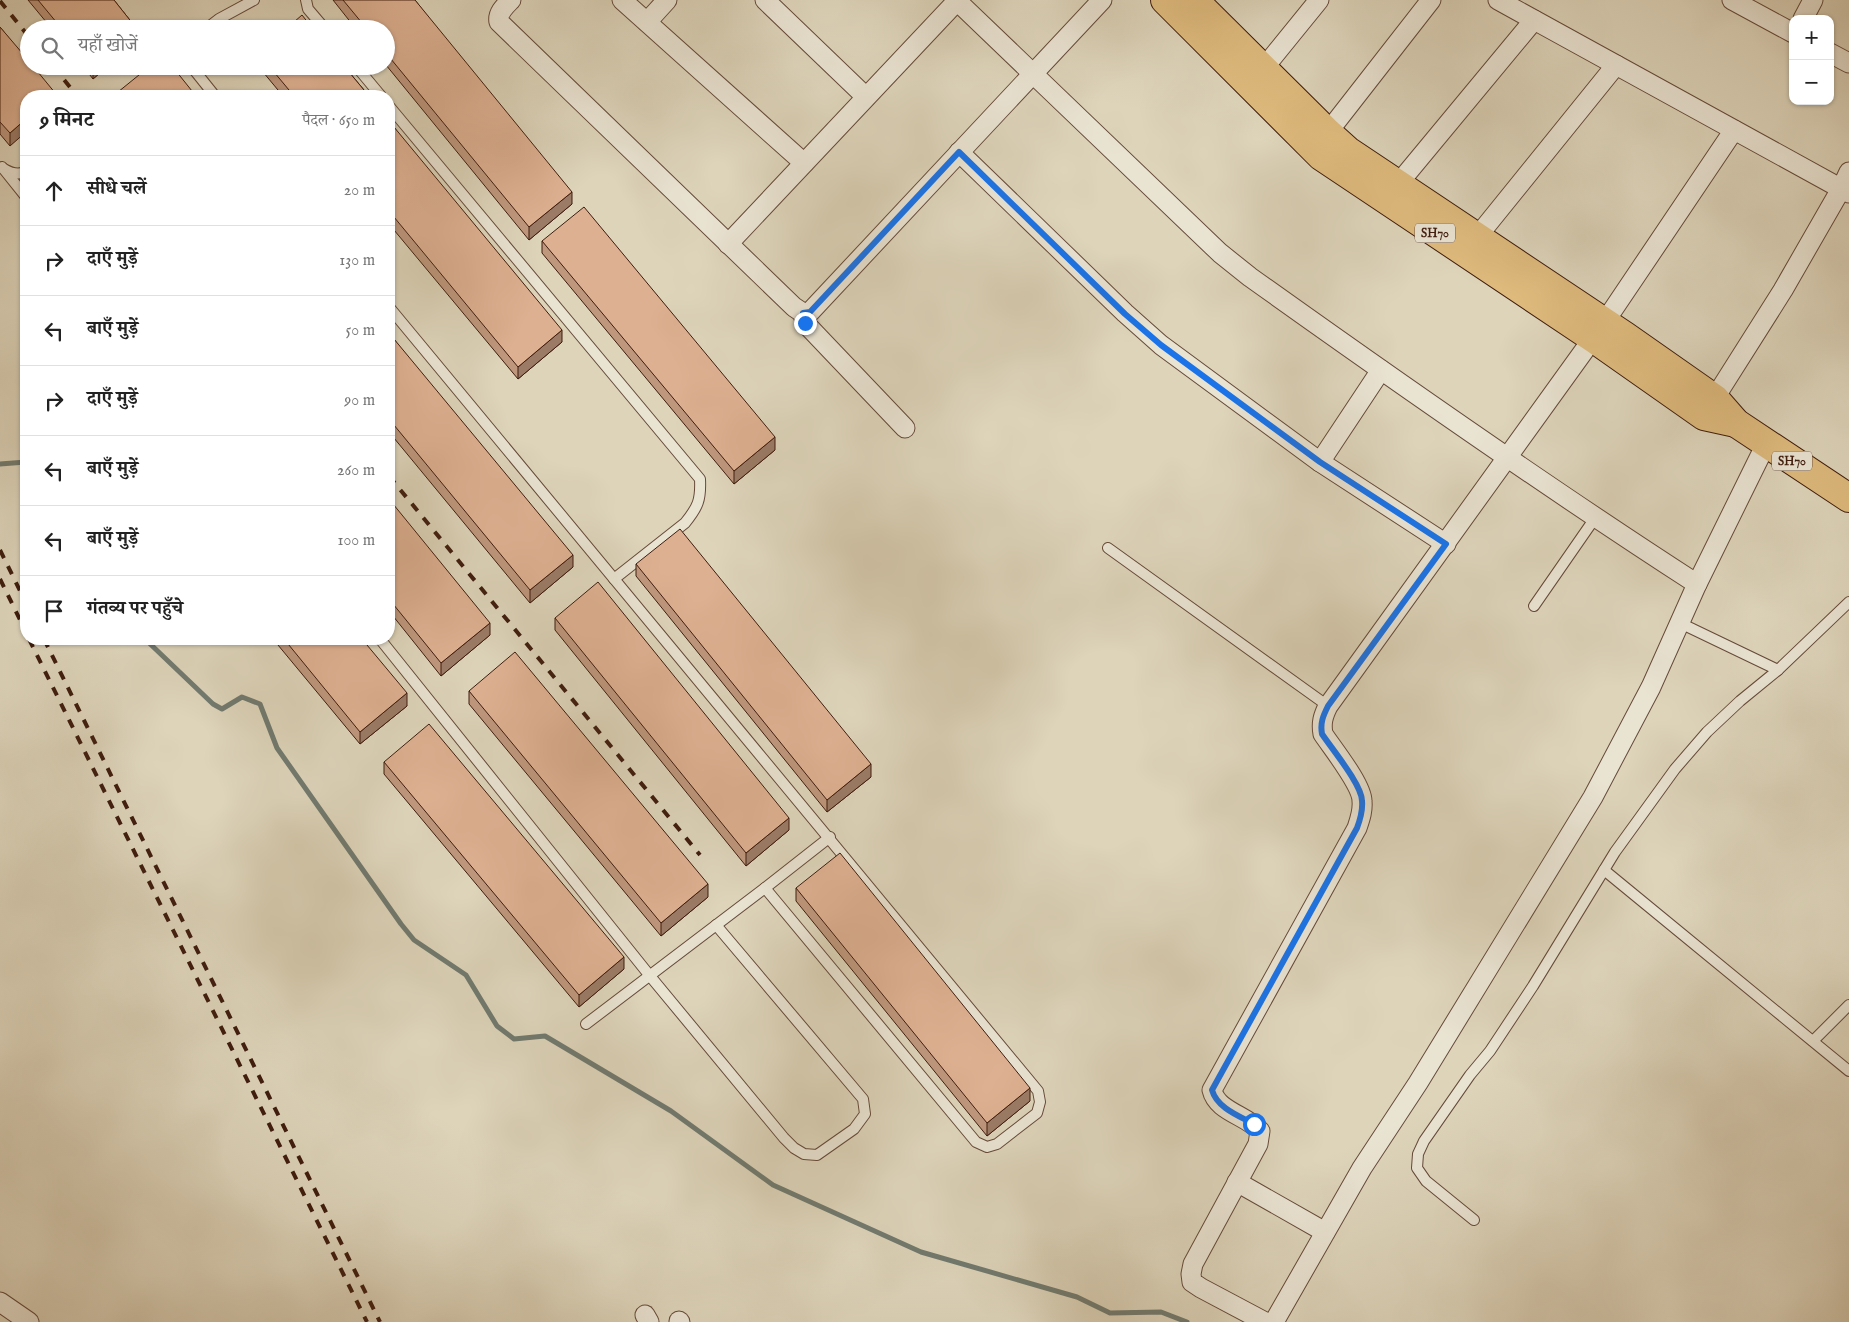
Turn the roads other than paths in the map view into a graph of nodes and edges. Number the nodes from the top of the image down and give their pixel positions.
1 (254, 0) edge
2 (306, 0) edge
3 (510, 0) edge
4 (622, 0) edge
5 (667, 0) edge
6 (765, 0) edge
7 (956, 0) edge
8 (1102, 0) edge
9 (1165, 0) edge
10 (1194, 0) edge
11 (1319, 0) edge
12 (1431, 0) edge
13 (1498, 0) edge
14 (1732, 0) edge
15 (1813, 0) edge
16 (1805, 15) edge
17 (221, 20) edge
18 (317, 20) edge
19 (1534, 20) junction
20 (647, 22) junction
21 (1789, 31) edge
22 (1834, 55) edge
23 (1849, 63) edge
24 (1616, 65) junction
25 (1263, 68) junction
26 (1033, 74) junction
27 (198, 75) edge
28 (364, 75) edge
29 (210, 90) edge
30 (376, 90) edge
31 (866, 97) junction
32 (395, 113) edge
33 (1734, 130) junction
34 (1321, 141) junction
35 (959, 152) junction
36 (804, 163) junction
37 (1, 166) edge
38 (1849, 172) edge
39 (20, 173) edge
40 (1398, 184) junction
41 (20, 190) edge
42 (1845, 191) edge
43 (1477, 237) junction
44 (728, 244) junction
45 (803, 313) junction
46 (395, 314) edge
47 (1599, 330) junction
48 (1381, 370) junction
49 (1709, 408) junction
50 (905, 428) dead end
51 (1766, 444) junction
52 (1506, 458) junction
53 (1320, 462) junction
54 (1849, 498) edge
55 (1595, 518) junction
56 (1446, 544) junction
57 (1108, 548) dead end
58 (614, 579) junction
59 (1697, 584) junction
60 (1849, 602) edge
61 (1534, 606) dead end
62 (1680, 623) junction
63 (385, 645) edge
64 (1778, 670) junction
65 (1328, 706) junction
66 (830, 837) junction
67 (1604, 870) junction
68 (765, 888) junction
69 (716, 925) junction
70 (650, 976) junction
71 (1849, 1005) edge
72 (586, 1024) dead end
73 (1813, 1041) junction
74 (1849, 1071) edge
75 (1237, 1182) junction
76 (1474, 1220) dead end
77 (1325, 1232) junction
78 (0, 1302) edge
79 (29, 1322) edge
80 (1265, 1322) edge
81 (1274, 1322) edge

1 - 17 lane
2 - 18 lane
3 - 44 street
4 - 20 street
5 - 20 street
6 - 31 street
7 - 26 street
7 - 31 street
8 - 26 street
9 - 34 main road, SH70
10 - 25 main road, SH70
11 - 25 street
12 - 34 street
13 - 19 street
14 - 21 street
15 - 16 street
19 - 24 street
19 - 40 street
20 - 36 street
22 - 23 street
24 - 33 street
24 - 43 street
25 - 34 main road, SH70
26 - 35 street
26 - 48 street
27 - 29 lane
28 - 30 lane
31 - 36 street
32 - 58 lane
33 - 42 street
33 - 47 street
34 - 40 main road, SH70
34 - 47 main road, SH70
35 - 45 street
35 - 53 street
36 - 44 street
37 - 39 lane
37 - 41 lane
38 - 42 street
40 - 43 main road, SH70
42 - 49 street
43 - 47 main road, SH70
44 - 45 street
45 - 50 street
46 - 58 lane
47 - 49 main road, SH70
47 - 52 street
48 - 52 street
48 - 53 street
49 - 51 main road, SH70
51 - 54 main road, SH70
51 - 59 street
52 - 55 street
52 - 56 street
53 - 56 street
55 - 59 street
55 - 61 lane
56 - 65 street
57 - 65 lane
58 - 66 lane
59 - 62 street
60 - 64 lane
62 - 64 lane
62 - 77 street
63 - 70 lane
64 - 67 lane
65 - 75 street
66 - 68 lane
66 - 68 lane
67 - 73 lane
67 - 76 lane
68 - 69 lane
69 - 70 lane
69 - 70 lane
70 - 72 lane
71 - 73 lane
73 - 74 lane
75 - 77 street
75 - 80 street
77 - 81 street
78 - 79 street

